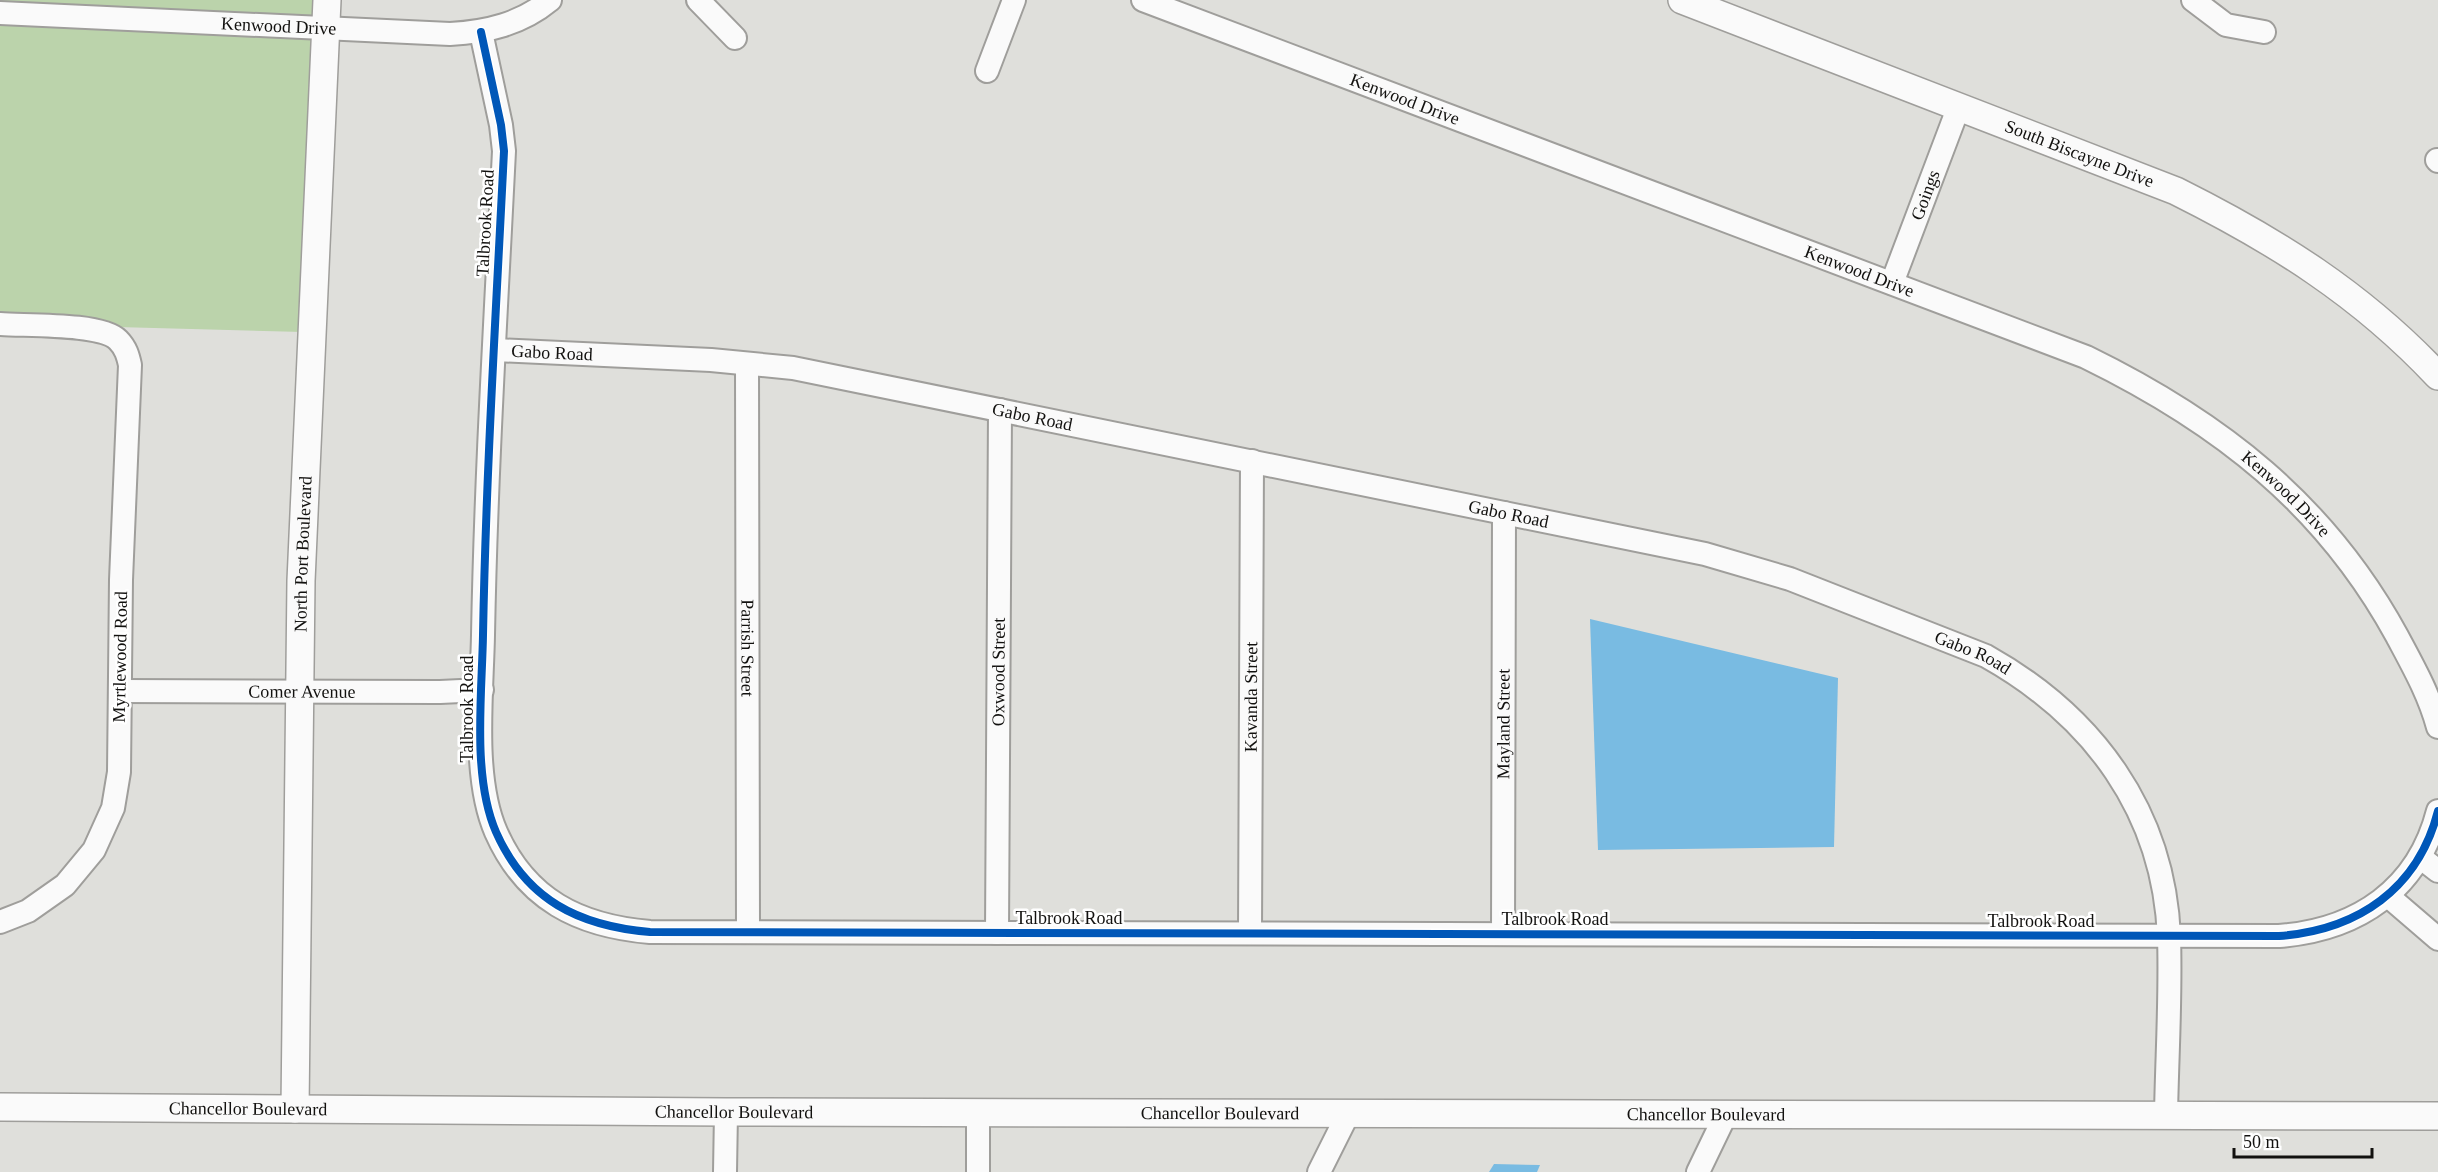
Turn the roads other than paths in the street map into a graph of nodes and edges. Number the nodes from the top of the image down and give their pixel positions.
1 (327, 0) edge
2 (550, 0) edge
3 (698, 0) edge
4 (1014, 0) edge
5 (1143, 0) edge
6 (1682, 0) edge
7 (2193, 0) edge
8 (1719, 7) edge
9 (0, 13) edge
10 (326, 27) junction
11 (481, 32) junction
12 (2264, 32) dead end
13 (735, 38) dead end
14 (987, 71) dead end
15 (1959, 106) junction
16 (1892, 283) junction
17 (0, 324) edge
18 (495, 350) junction
19 (747, 364) junction
20 (2438, 376) edge
21 (1000, 410) junction
22 (1252, 461) junction
23 (1504, 513) junction
24 (482, 690) junction
25 (120, 691) junction
26 (301, 691) junction
27 (2438, 727) edge
28 (2437, 816) edge
29 (2421, 857) junction
30 (2438, 871) edge
31 (2388, 896) junction
32 (0, 922) edge
33 (748, 932) junction
34 (997, 933) junction
35 (1250, 933) junction
36 (1503, 934) junction
37 (2169, 936) junction
38 (2438, 939) edge
39 (0, 1107) edge
40 (295, 1109) junction
41 (726, 1112) junction
42 (1349, 1112) junction
43 (978, 1113) junction
44 (1726, 1114) junction
45 (2166, 1115) junction
46 (2438, 1116) edge
47 (725, 1172) edge
48 (978, 1172) edge
49 (1319, 1172) edge
50 (1698, 1172) edge

1 - 10 street, North Port Boulevard
2 - 11 street, Kenwood Drive
3 - 13 street
4 - 14 street
5 - 16 street, Kenwood Drive
6 - 8 street, South Biscayne Drive
7 - 12 street
8 - 15 street, South Biscayne Drive
9 - 10 street, Kenwood Drive
10 - 11 street, Kenwood Drive
10 - 26 street, North Port Boulevard
11 - 18 street, Talbrook Road
15 - 16 street, Goings
15 - 20 street, South Biscayne Drive
16 - 27 street, Kenwood Drive
17 - 25 street, Myrtlewood Road
18 - 19 street, Gabo Road
18 - 24 street, Talbrook Road
19 - 21 street, Gabo Road
19 - 33 street, Parrish Street
21 - 22 street, Gabo Road
21 - 34 street, Oxwood Street
22 - 23 street, Gabo Road
22 - 35 street, Kavanda Street
23 - 36 street, Mayland Street
23 - 37 street, Gabo Road
24 - 26 street, Comer Avenue
24 - 33 street, Talbrook Road
25 - 26 street, Comer Avenue
25 - 32 street, Myrtlewood Road
26 - 40 street, North Port Boulevard
28 - 29 street, Talbrook Road
29 - 30 street
29 - 31 street, Talbrook Road
31 - 37 street, Talbrook Road
31 - 38 street
33 - 34 street, Talbrook Road
34 - 35 street, Talbrook Road
35 - 36 street, Talbrook Road
36 - 37 street, Talbrook Road
37 - 45 street, Gabo Road
39 - 40 street, Chancellor Boulevard
40 - 41 street, Chancellor Boulevard
41 - 43 street, Chancellor Boulevard
41 - 47 street
42 - 43 street, Chancellor Boulevard
42 - 44 street, Chancellor Boulevard
42 - 49 street
43 - 48 street
44 - 45 street, Chancellor Boulevard
44 - 50 street
45 - 46 street, Chancellor Boulevard

